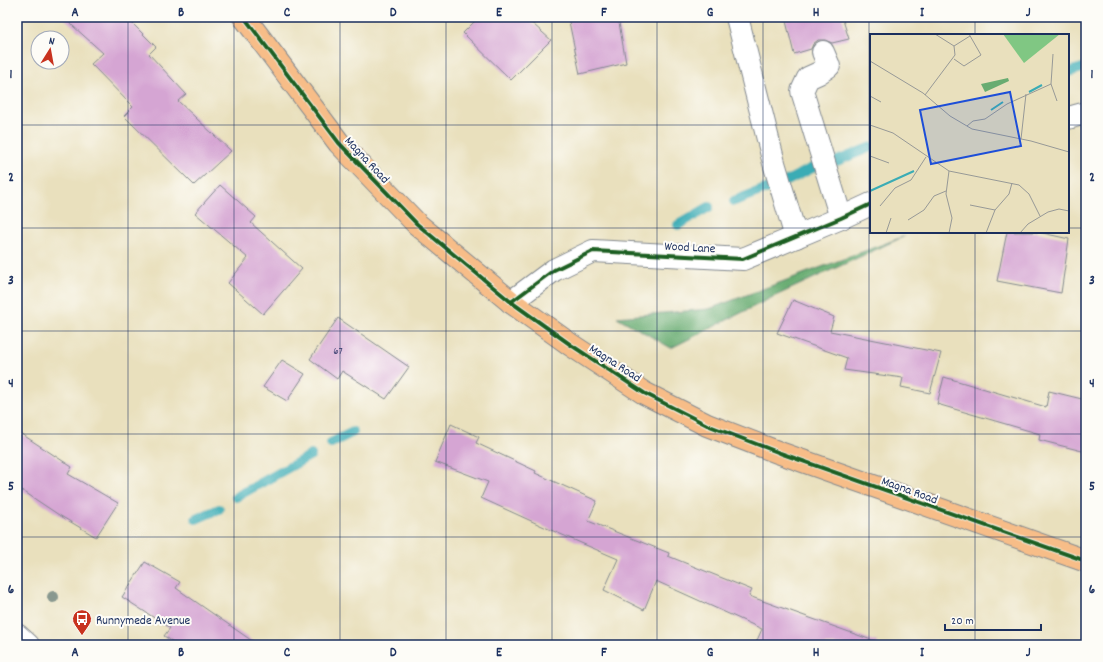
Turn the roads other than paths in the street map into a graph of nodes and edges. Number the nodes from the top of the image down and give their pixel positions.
1 (244, 17) edge
2 (737, 17) edge
3 (824, 52) dead end
4 (1086, 113) edge
5 (1069, 118) edge
6 (870, 204) edge
7 (841, 218) junction
8 (796, 237) junction
9 (511, 302) junction
10 (1086, 561) edge
11 (17, 635) edge
12 (28, 645) edge

1 - 9 main road, Magna Road
2 - 8 street
3 - 7 street
4 - 5 street
6 - 7 street, Wood Lane
7 - 8 street, Wood Lane
8 - 9 street, Wood Lane
9 - 10 main road, Magna Road
11 - 12 street

